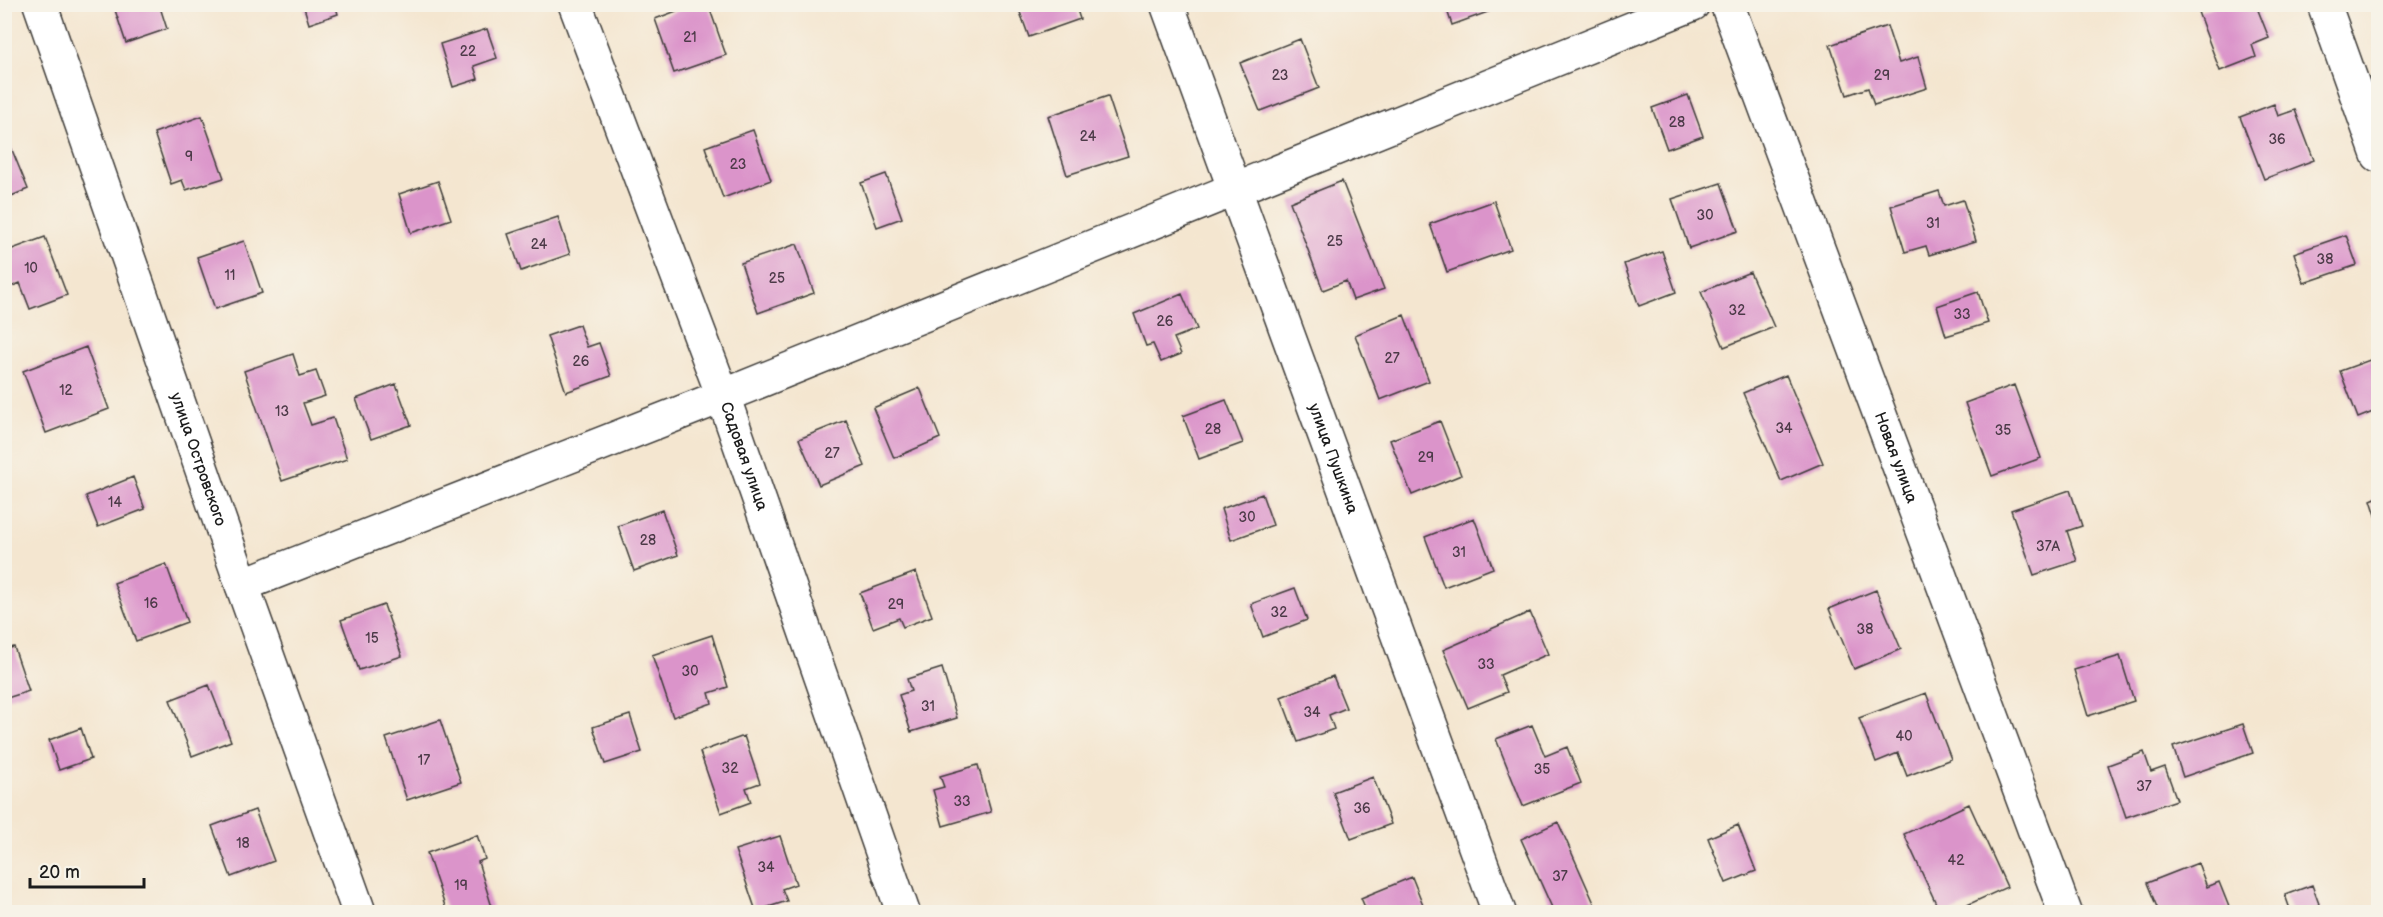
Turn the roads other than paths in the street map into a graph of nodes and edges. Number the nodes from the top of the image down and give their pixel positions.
1 (40, 4) edge
2 (575, 4) edge
3 (1167, 4) edge
4 (1693, 4) edge
5 (1727, 4) edge
6 (2324, 4) edge
7 (2379, 155) edge
8 (1234, 190) junction
9 (723, 396) junction
10 (243, 585) junction
11 (359, 912) edge
12 (903, 912) edge
13 (1499, 912) edge
14 (2065, 912) edge

1 - 10 street, улица Островского
2 - 9 street, Садовая улица
3 - 8 street, улица Пушкина
4 - 8 street
5 - 14 street, Новая улица
6 - 7 street
8 - 9 street
8 - 13 street, улица Пушкина
9 - 10 street
9 - 12 street, Садовая улица
10 - 11 street, улица Островского

